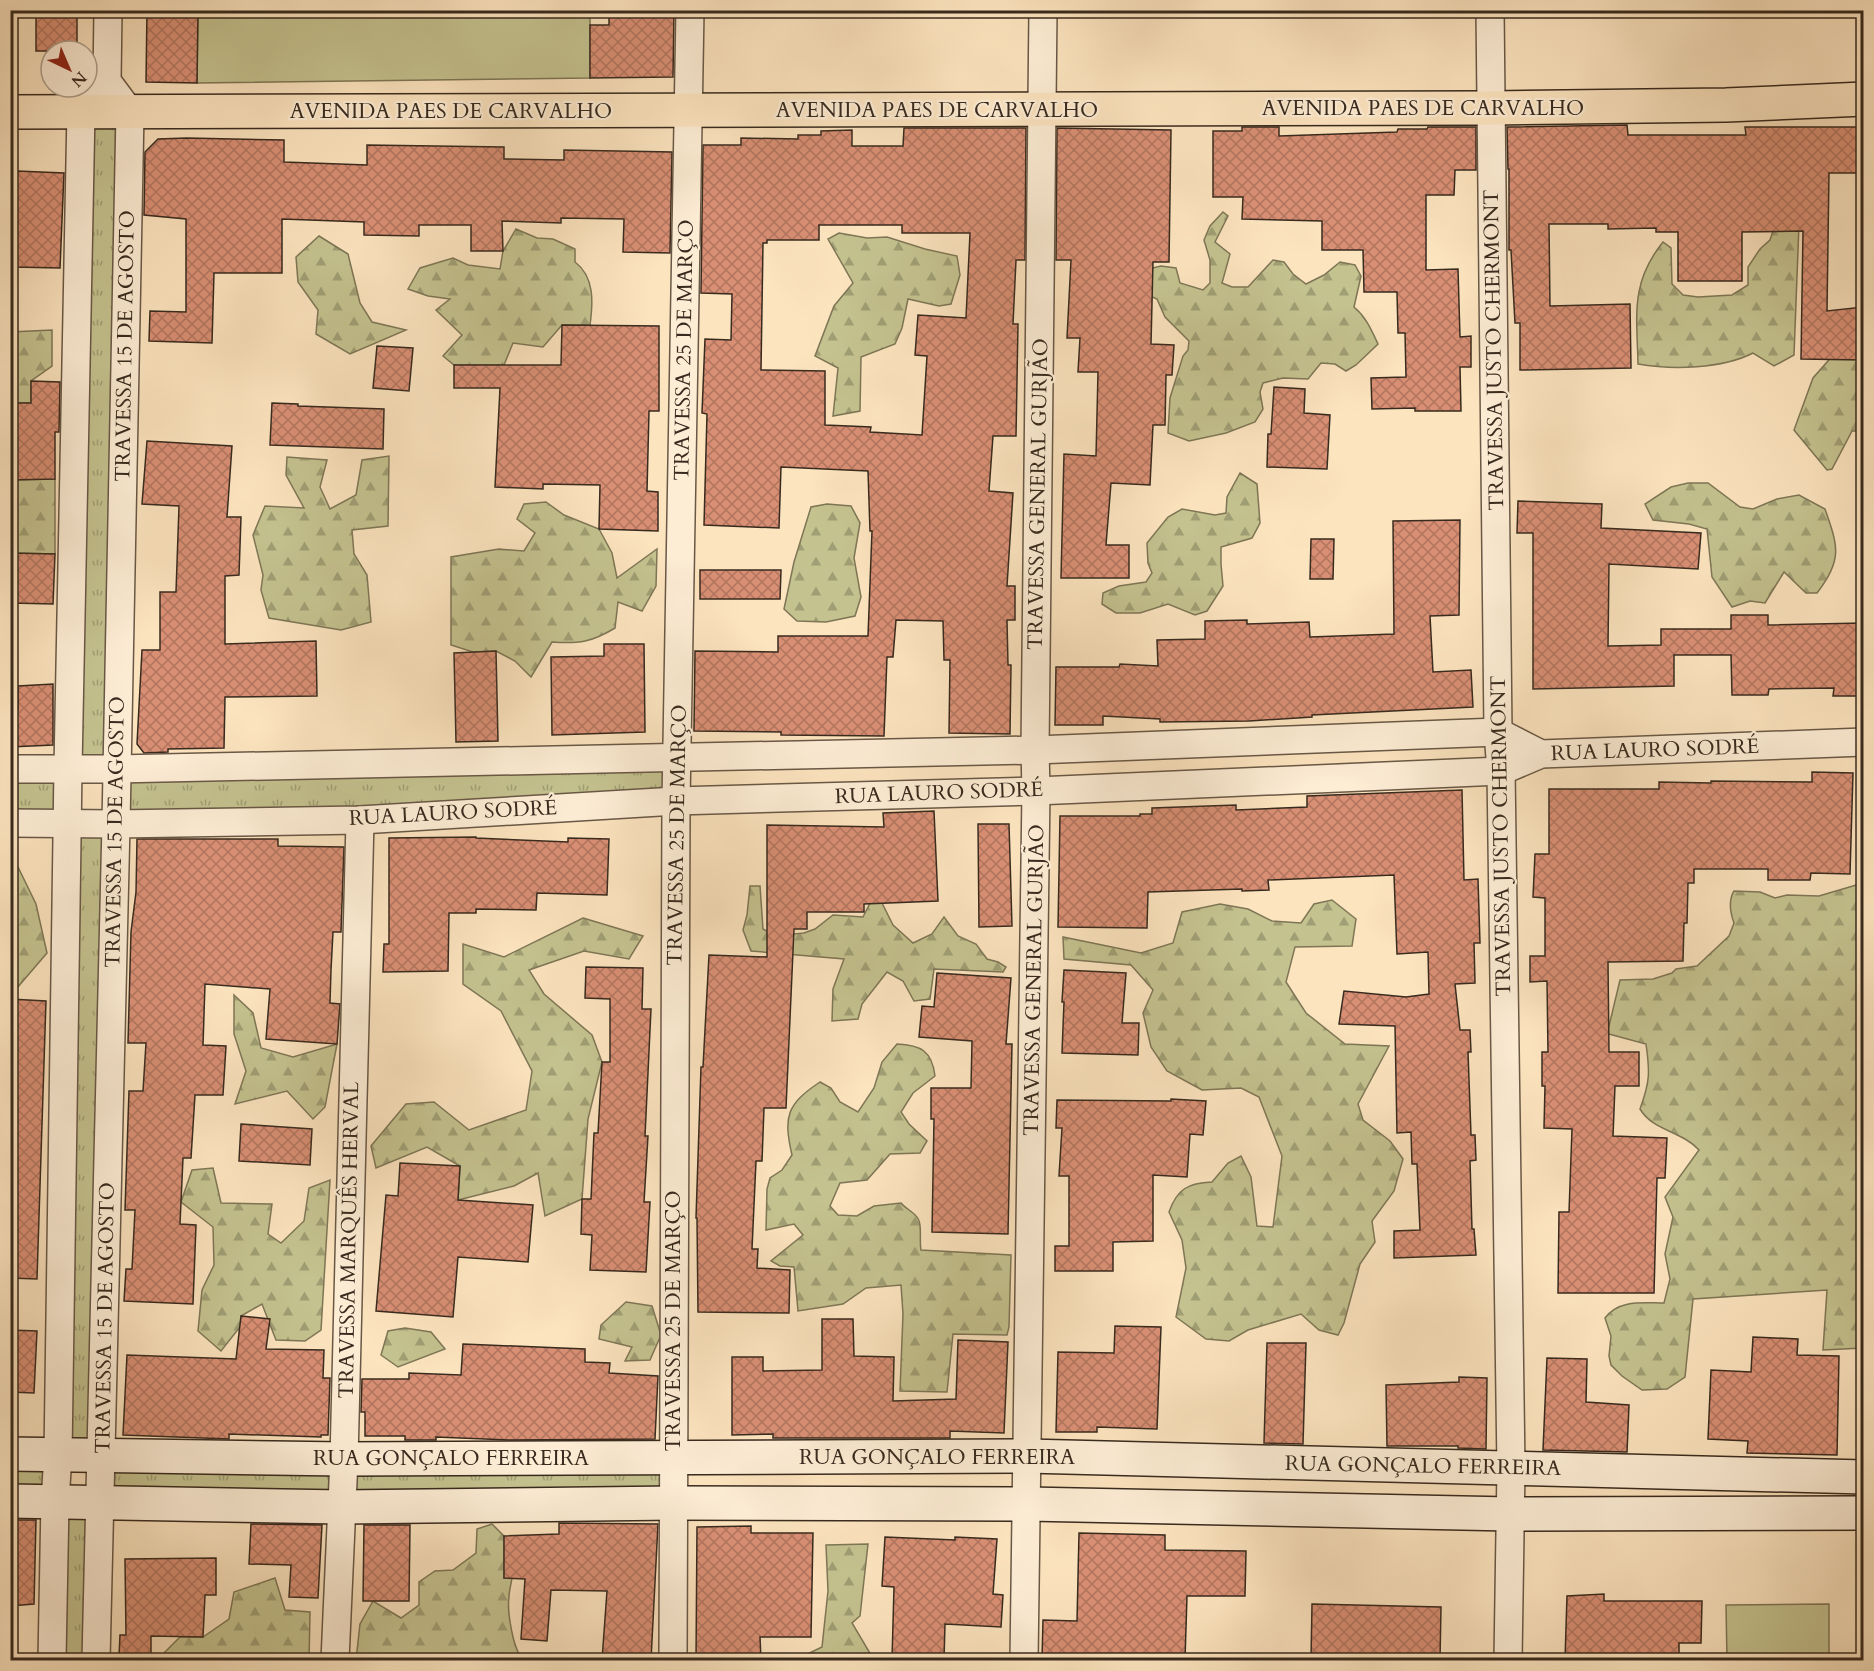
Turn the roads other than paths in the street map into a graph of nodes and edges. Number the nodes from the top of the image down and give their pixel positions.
1 (108, 10) edge
2 (690, 10) edge
3 (1043, 10) edge
4 (1491, 10) edge
5 (106, 81) junction
6 (1863, 99) edge
7 (1492, 108) junction
8 (688, 110) junction
9 (1041, 110) junction
10 (81, 111) junction
11 (10, 112) edge
12 (130, 112) junction
13 (1498, 732) junction
14 (1863, 742) edge
15 (1035, 750) junction
16 (1541, 754) junction
17 (677, 757) junction
18 (69, 768) junction
19 (10, 769) edge
20 (116, 769) junction
21 (1500, 771) junction
22 (1036, 791) junction
23 (676, 801) junction
24 (360, 819) junction
25 (69, 822) junction
26 (10, 823) edge
27 (116, 824) junction
28 (10, 1454) edge
29 (58, 1455) junction
30 (102, 1455) junction
31 (1027, 1456) junction
32 (673, 1457) junction
33 (344, 1459) junction
34 (1512, 1468) junction
35 (1863, 1477) edge
36 (10, 1501) edge
37 (55, 1501) junction
38 (101, 1502) junction
39 (674, 1503) junction
40 (1028, 1504) junction
41 (342, 1507) junction
42 (1510, 1514) junction
43 (1863, 1514) edge
44 (52, 1660) edge
45 (96, 1660) edge
46 (335, 1660) edge
47 (673, 1660) edge
48 (1024, 1660) edge
49 (1508, 1660) edge

1 - 5 street
2 - 8 street, TRAVESSA 25 DE MARÇO
3 - 9 street, TRAVESSA GENERAL GURJÃO
4 - 7 street, TRAVESSA JUSTO CHERMONT
5 - 10 street
5 - 12 street
6 - 7 main road, AVENIDA PAES DE CARVALHO
7 - 9 main road, AVENIDA PAES DE CARVALHO
7 - 13 street, TRAVESSA JUSTO CHERMONT
8 - 9 main road, AVENIDA PAES DE CARVALHO
8 - 12 main road, AVENIDA PAES DE CARVALHO
8 - 17 street, TRAVESSA 25 DE MARÇO
9 - 15 street, TRAVESSA GENERAL GURJÃO
10 - 11 main road, AVENIDA PAES DE CARVALHO
10 - 12 main road, AVENIDA PAES DE CARVALHO
10 - 18 street
12 - 20 street, TRAVESSA 15 DE AGOSTO
13 - 15 street, RUA LAURO SODRÉ
13 - 16 street
13 - 21 street, TRAVESSA JUSTO CHERMONT
14 - 16 street, RUA LAURO SODRÉ
15 - 17 street, RUA LAURO SODRÉ
15 - 22 street, TRAVESSA GENERAL GURJÃO
16 - 21 street, RUA LAURO SODRÉ
17 - 20 street, RUA LAURO SODRÉ
17 - 23 street, TRAVESSA 25 DE MARÇO
18 - 19 street, RUA LAURO SODRÉ
18 - 20 street, RUA LAURO SODRÉ
18 - 25 street
20 - 27 street, TRAVESSA 15 DE AGOSTO
21 - 22 street, RUA LAURO SODRÉ
21 - 34 street, TRAVESSA JUSTO CHERMONT
22 - 23 street, RUA LAURO SODRÉ
22 - 31 street, TRAVESSA GENERAL GURJÃO
23 - 24 street, RUA LAURO SODRÉ
23 - 32 street, TRAVESSA 25 DE MARÇO
24 - 27 street, RUA LAURO SODRÉ
24 - 33 street, TRAVESSA MARQUÊS HERVAL
25 - 26 street, RUA LAURO SODRÉ
25 - 27 street, RUA LAURO SODRÉ
25 - 29 street
27 - 30 street, TRAVESSA 15 DE AGOSTO
28 - 29 street, RUA GONÇALO FERREIRA
29 - 30 street, RUA GONÇALO FERREIRA
29 - 37 street
30 - 33 street, RUA GONÇALO FERREIRA
30 - 38 street, TRAVESSA 15 DE AGOSTO
31 - 32 street, RUA GONÇALO FERREIRA
31 - 34 street, RUA GONÇALO FERREIRA
31 - 40 street, TRAVESSA GENERAL GURJÃO
32 - 33 street, RUA GONÇALO FERREIRA
32 - 39 street, TRAVESSA 25 DE MARÇO
33 - 41 street, TRAVESSA MARQUÊS HERVAL
34 - 35 street, RUA GONÇALO FERREIRA
34 - 42 street, TRAVESSA JUSTO CHERMONT
36 - 37 street
37 - 38 street
37 - 44 street
38 - 41 street
38 - 45 street, TRAVESSA 15 DE AGOSTO
39 - 40 street
39 - 41 street
39 - 47 street, TRAVESSA 25 DE MARÇO
40 - 42 street
40 - 48 street, TRAVESSA GENERAL GURJÃO
41 - 46 street, TRAVESSA MARQUÊS HERVAL
42 - 43 street
42 - 49 street, TRAVESSA JUSTO CHERMONT

